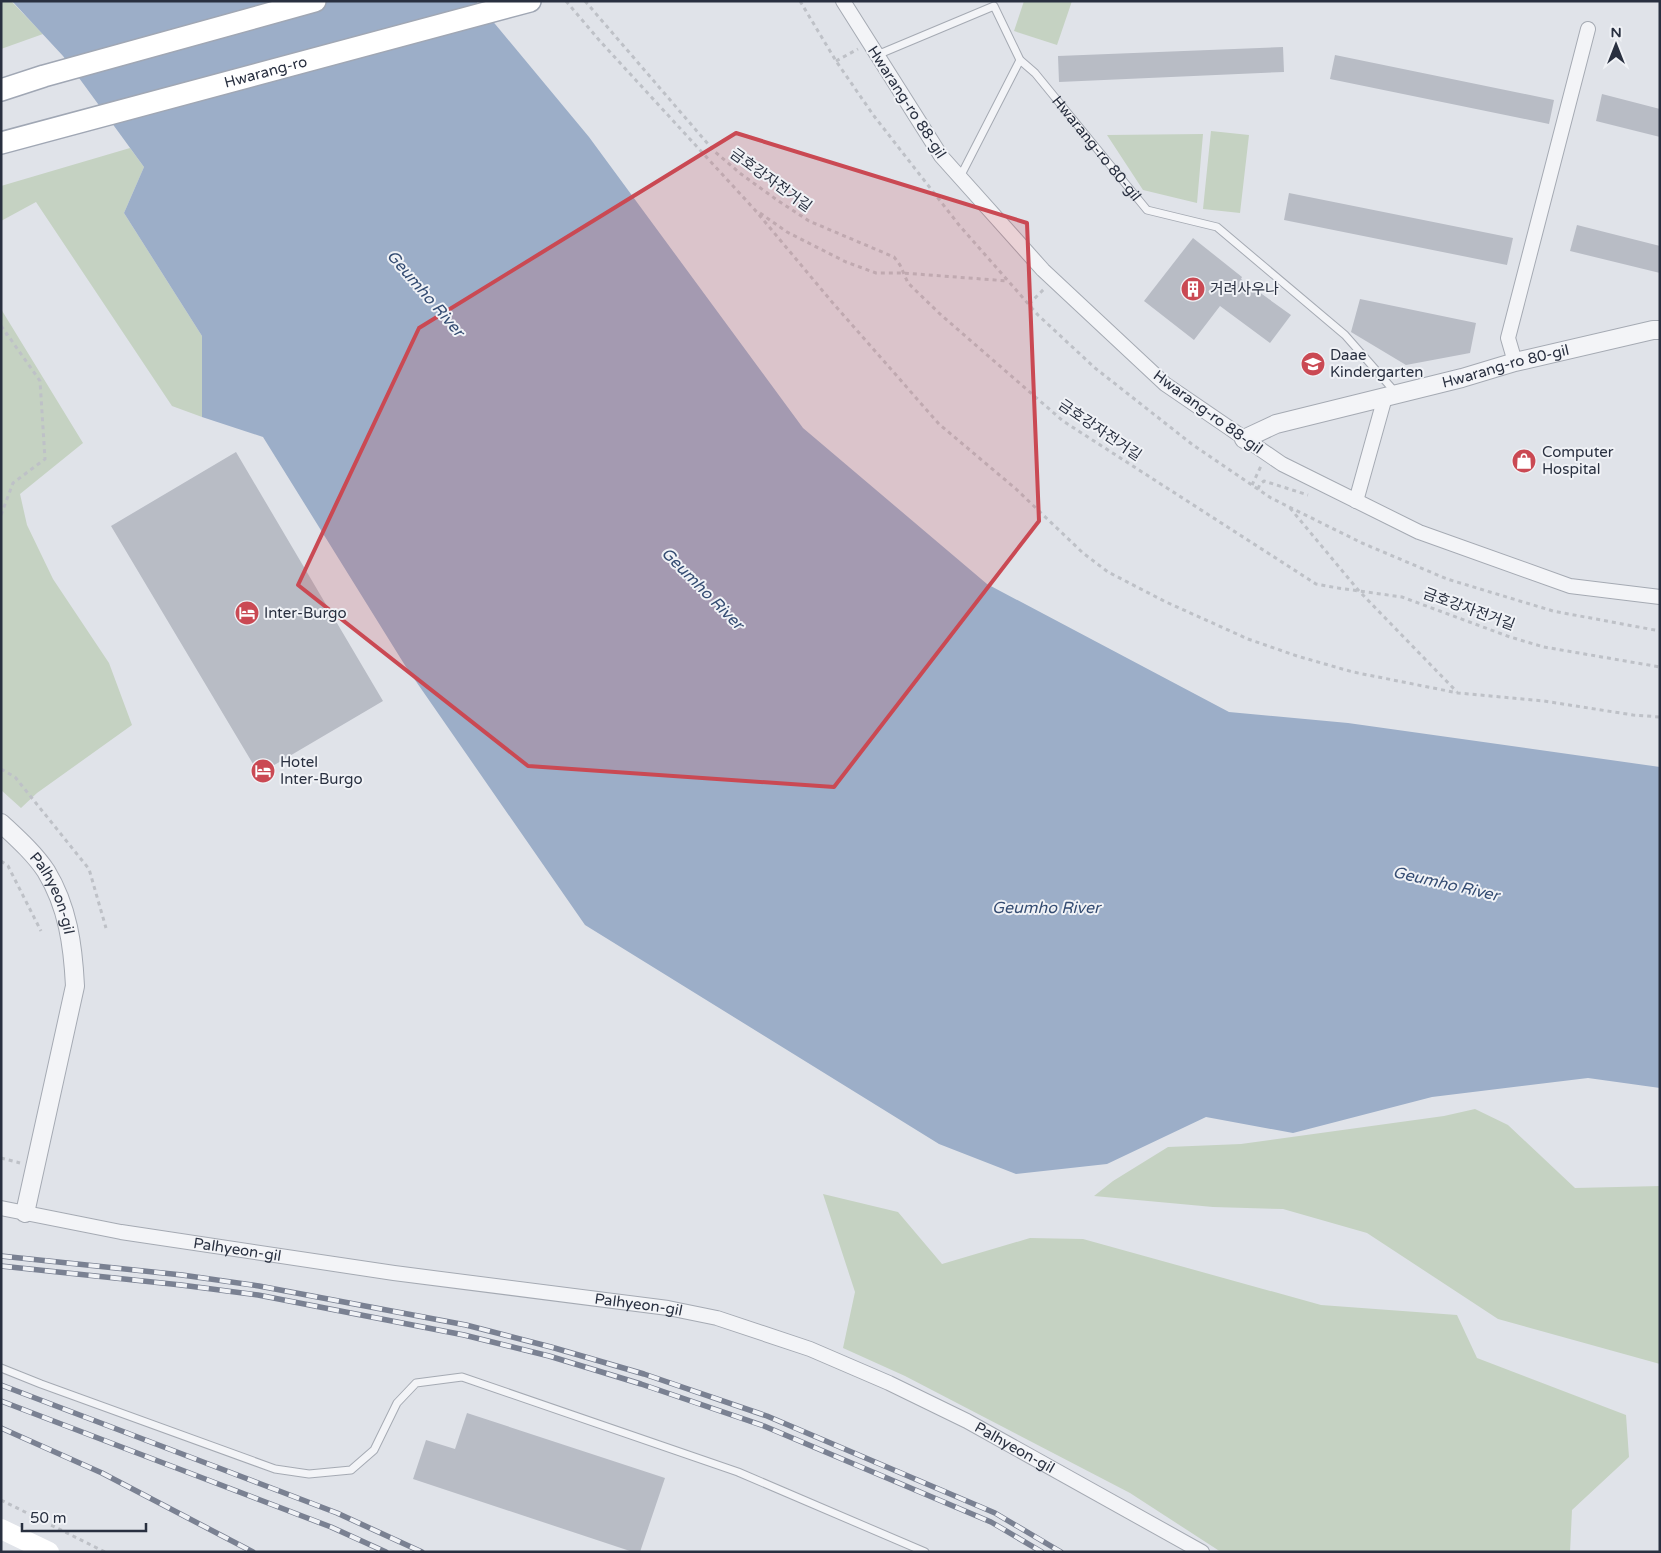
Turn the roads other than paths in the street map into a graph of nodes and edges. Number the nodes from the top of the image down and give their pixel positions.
1 (315, 1) edge
2 (530, 1) edge
3 (843, 1) edge
4 (1588, 29) dead end
5 (878, 55) junction
6 (1020, 60) junction
7 (1, 90) edge
8 (1, 143) edge
9 (960, 177) junction
10 (1660, 330) edge
11 (1516, 362) junction
12 (1391, 396) junction
13 (1244, 438) junction
14 (1356, 501) junction
15 (1660, 597) edge
16 (1, 823) edge
17 (1, 1208) edge
18 (25, 1212) junction
19 (1, 1368) edge
20 (1, 1530) edge
21 (49, 1552) edge
22 (925, 1552) edge
23 (1202, 1552) edge

1 - 7 main road
2 - 8 main road, Hwarang-ro
3 - 5 street, Hwarang-ro 88-gil
4 - 11 street
5 - 6 lane
5 - 9 street, Hwarang-ro 88-gil
6 - 9 lane
6 - 12 lane, Hwarang-ro 80-gil
9 - 13 street, Hwarang-ro 88-gil
10 - 11 street, Hwarang-ro 80-gil
11 - 12 street, Hwarang-ro 80-gil
12 - 13 street
12 - 14 street
13 - 14 street, Hwarang-ro 88-gil
14 - 15 street, Hwarang-ro 88-gil
16 - 18 street, Palhyeon-gil
17 - 18 street, Palhyeon-gil
18 - 23 street, Palhyeon-gil
19 - 22 lane
20 - 21 main road

